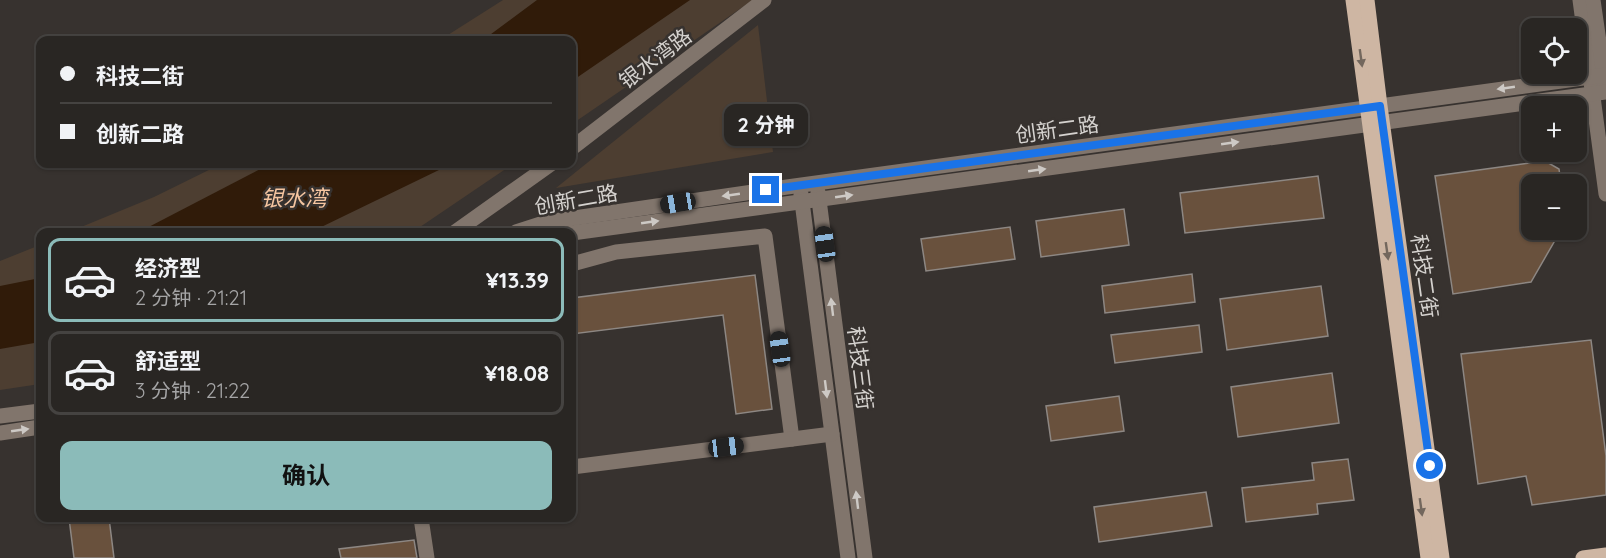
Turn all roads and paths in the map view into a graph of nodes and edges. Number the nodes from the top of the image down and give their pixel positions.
1 (764, 0) edge
2 (1353, 0) edge
3 (1367, 0) edge
4 (1580, 0) edge
5 (1593, 0) edge
6 (1600, 75) edge
7 (1603, 93) edge
8 (1374, 106) junction
9 (1376, 123) junction
10 (576, 145) edge
11 (545, 168) edge
12 (817, 183) junction
13 (800, 185) junction
14 (1606, 194) edge
15 (819, 200) junction
16 (802, 202) junction
17 (613, 227) junction
18 (460, 228) edge
19 (528, 228) edge
20 (576, 232) edge
21 (616, 252) junction
22 (576, 263) edge
23 (36, 412) edge
24 (0, 417) edge
25 (36, 428) edge
26 (0, 433) edge
27 (832, 434) junction
28 (792, 439) junction
29 (576, 466) edge
30 (422, 522) edge
31 (1606, 555) edge
32 (427, 558) edge
33 (848, 558) edge
34 (865, 558) edge
35 (1428, 558) edge
36 (1442, 558) edge
37 (1582, 558) edge

1 - 10 street, 银水湾路
2 -> 8 main road, 科技二街
3 - 8 main road, 科技二街
4 - 6 street
5 - 6 street
6 - 7 street
6 -> 8 street, 创新二路
7 - 9 street, 创新二路
7 - 14 street
8 - 9 main road, 科技二街
8 - 12 street, 创新二路
15 -> 9 street, 创新二路
9 -> 35 main road, 科技二街
9 - 36 main road, 科技二街
11 - 18 street
12 - 13 street, 创新二路
12 - 15 street, 科技三街
13 - 16 street, 科技三街
13 -> 19 street, 创新二路
15 - 16 street, 创新二路
34 -> 15 street, 科技三街
17 -> 16 street, 创新二路
16 -> 27 street, 科技三街
17 - 20 street, 创新二路
17 - 21 street
21 - 22 street
21 - 28 street
23 - 24 street
26 -> 25 street
27 - 28 street
27 - 33 street, 科技三街
28 - 29 street
30 - 32 street
31 - 37 main road

